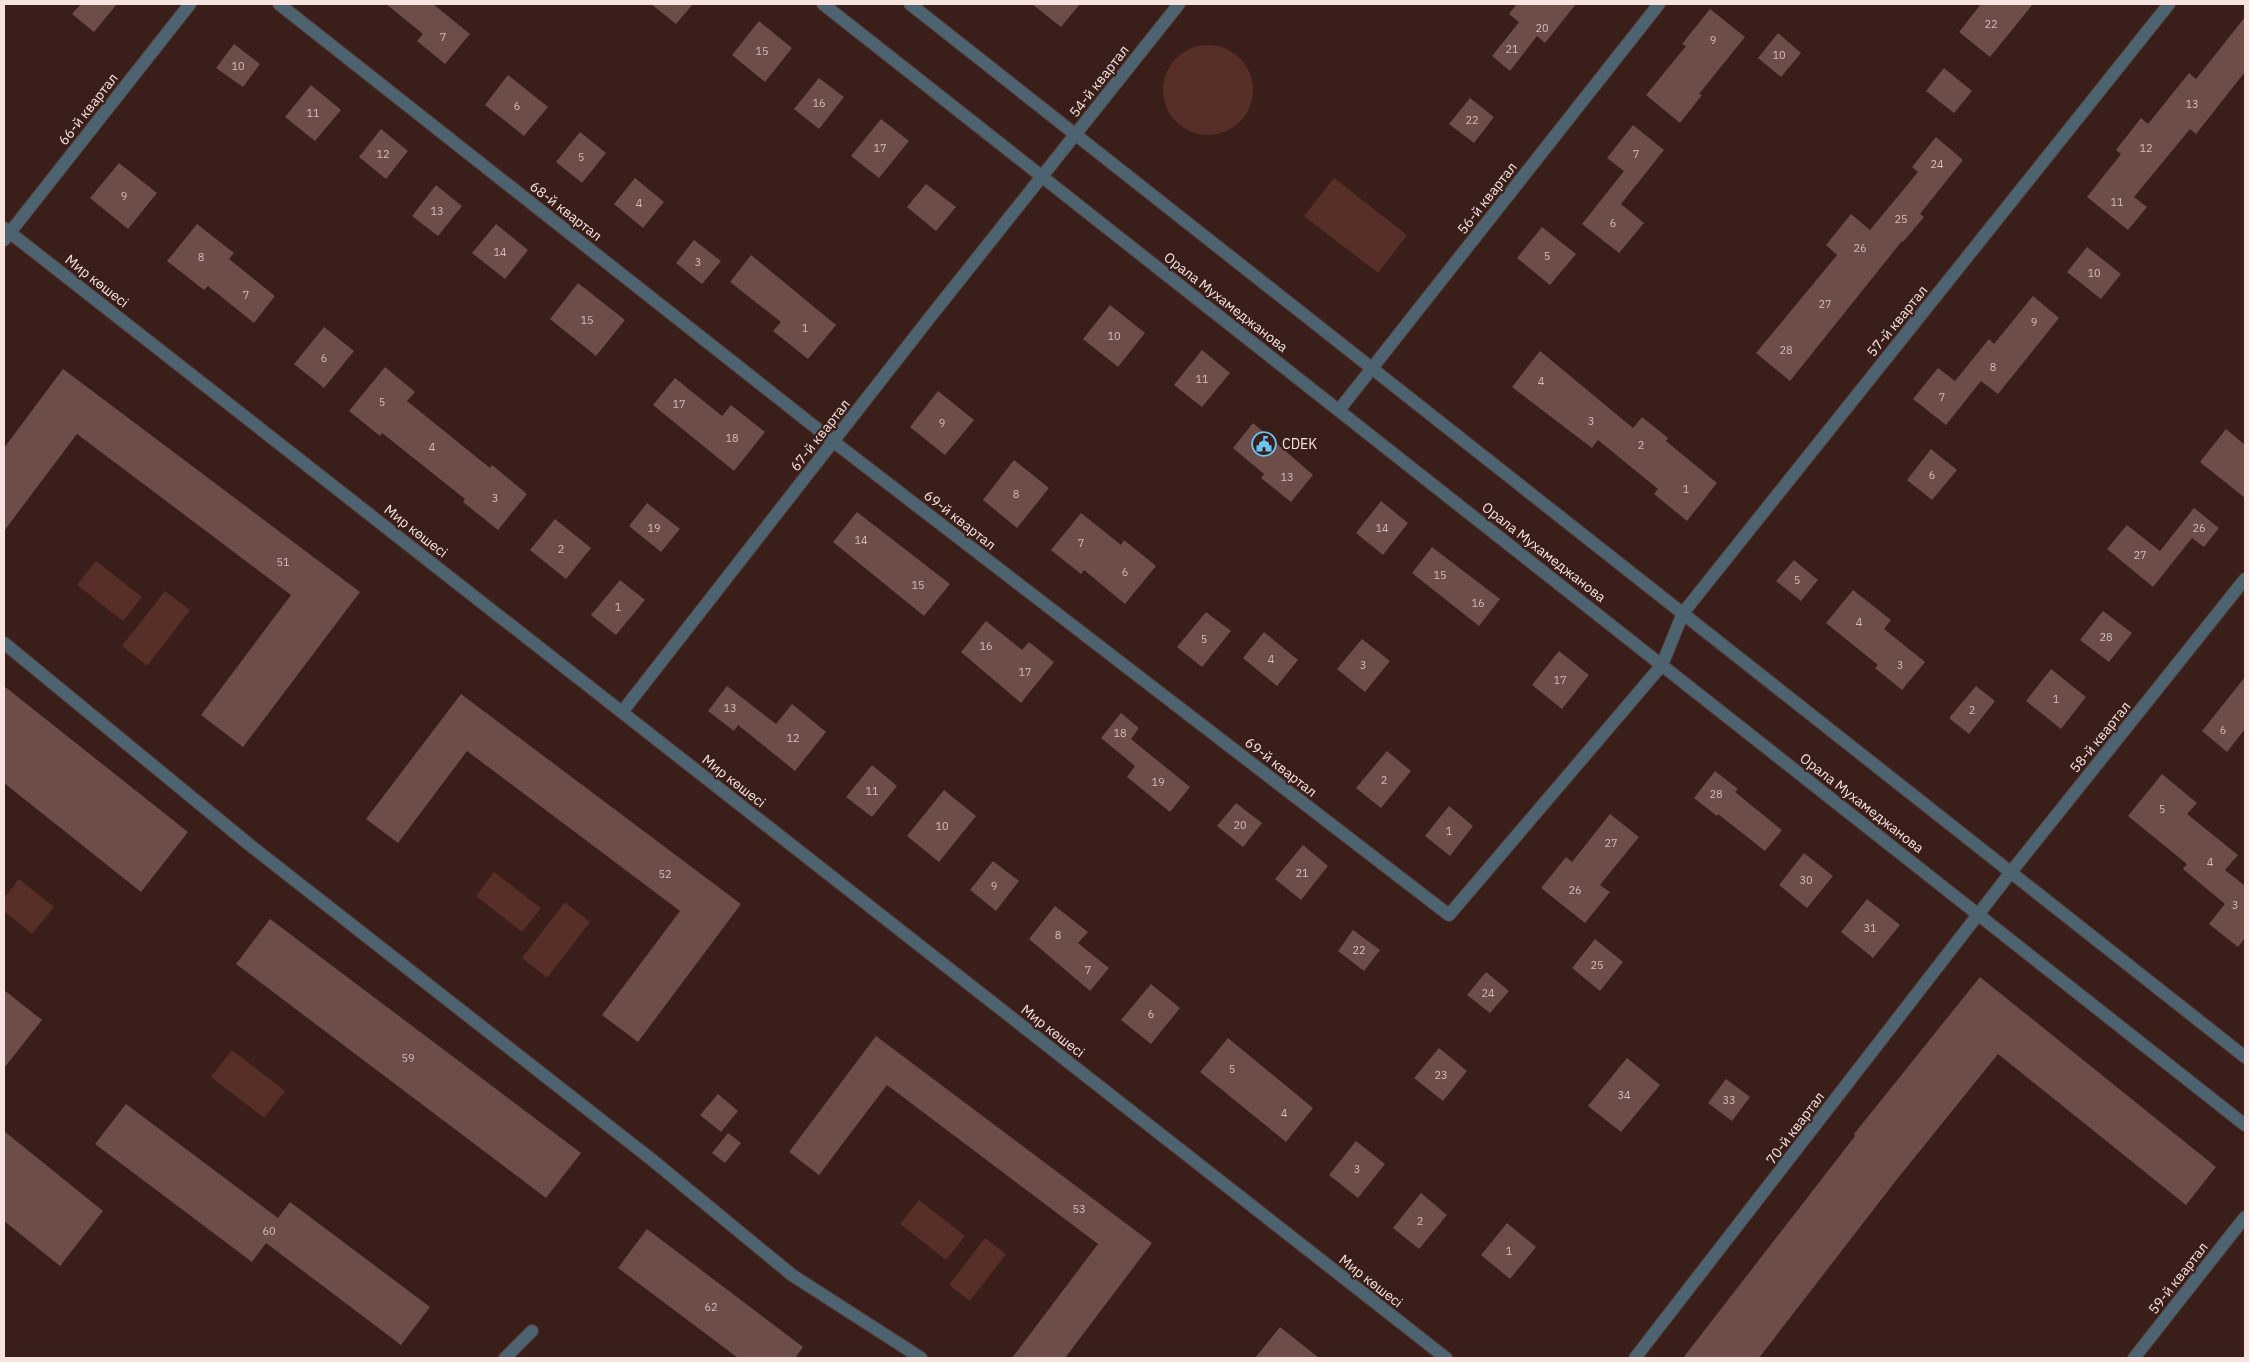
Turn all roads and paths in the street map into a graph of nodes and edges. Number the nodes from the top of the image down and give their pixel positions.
1 (190, 4) edge
2 (279, 4) edge
3 (824, 4) edge
4 (910, 4) edge
5 (1179, 4) edge
6 (1659, 4) edge
7 (2169, 4) edge
8 (1075, 134) junction
9 (1042, 176) junction
10 (6, 233) edge
11 (1372, 368) junction
12 (1339, 410) junction
13 (834, 442) junction
14 (2245, 579) edge
15 (1684, 614) junction
16 (4, 643) edge
17 (1662, 665) junction
18 (622, 712) junction
19 (2012, 872) junction
20 (1979, 915) junction
21 (2245, 1057) edge
22 (2245, 1125) edge
23 (2245, 1216) edge
24 (532, 1331) dead end
25 (505, 1358) edge
26 (921, 1358) edge
27 (1446, 1358) edge
28 (1635, 1358) edge
29 (2134, 1358) edge

1 - 10 street, 66-й квартал
2 - 13 street, 68-й квартал
3 - 9 street, Орала Мухамеджанова
4 - 8 street
5 - 8 street, 54-й квартал
6 - 11 street, 56-й квартал
7 - 15 street, 57-й квартал
8 - 9 street, 54-й квартал
8 - 11 street
9 - 12 street, Орала Мухамеджанова
9 - 13 street, 67-й квартал
10 - 18 street, Мир көшесі
11 - 12 street, 56-й квартал
11 - 15 street
12 - 17 street, Орала Мухамеджанова
13 - 17 street, 69-й квартал
13 - 18 street, 67-й квартал
14 - 19 street, 58-й квартал
15 - 17 street, 57-й квартал
15 - 19 street
16 - 26 street
17 - 20 street, Орала Мухамеджанова
18 - 27 street, Мир көшесі
19 - 20 street, 58-й квартал
19 - 21 street
20 - 22 street, Орала Мухамеджанова
20 - 28 street, 70-й квартал
23 - 29 street, 59-й квартал
24 - 25 street

